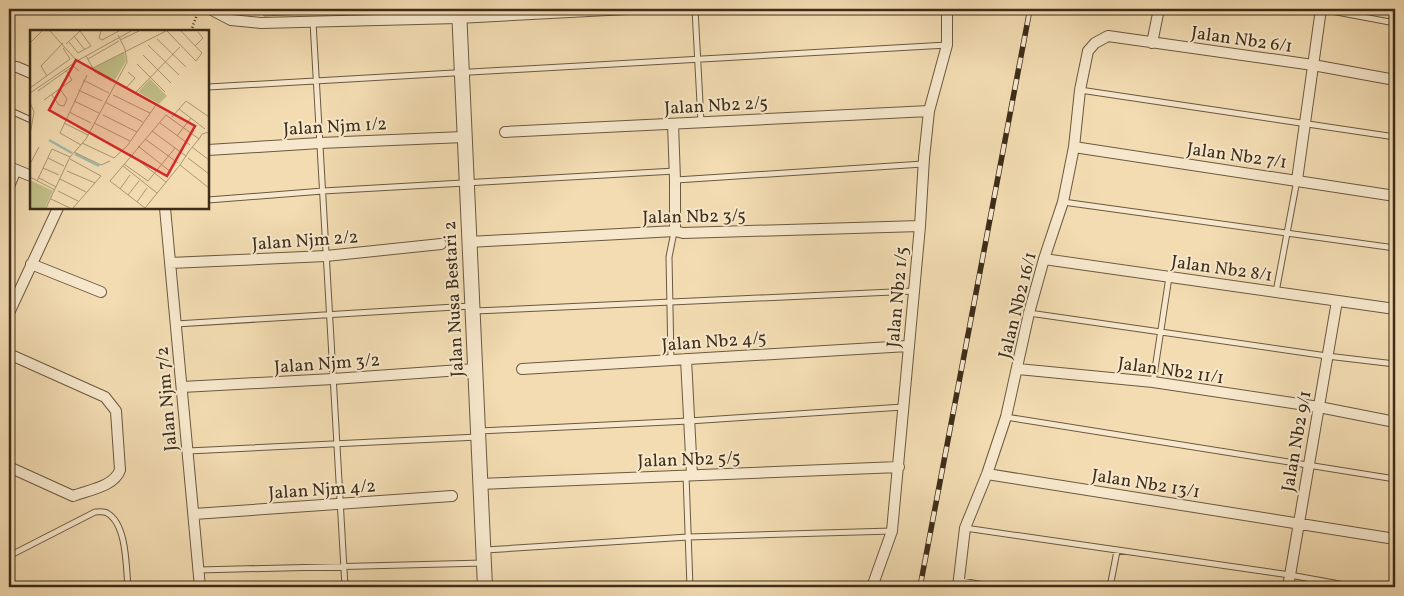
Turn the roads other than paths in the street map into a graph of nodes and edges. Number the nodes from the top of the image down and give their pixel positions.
1 (210, 9) edge
2 (627, 9) edge
3 (695, 9) edge
4 (948, 9) edge
5 (1159, 9) edge
6 (1321, 9) edge
7 (589, 10) edge
8 (458, 13) edge
9 (313, 22) junction
10 (1395, 22) edge
11 (1108, 36) joint
12 (1152, 42) junction
13 (947, 45) junction
14 (698, 59) junction
15 (1313, 65) junction
16 (9, 67) edge
17 (30, 72) edge
18 (461, 72) junction
19 (1395, 80) edge
20 (316, 81) junction
21 (209, 87) edge
22 (1080, 90) junction
23 (9, 110) edge
24 (929, 111) junction
25 (30, 120) edge
26 (701, 122) junction
27 (1304, 123) junction
28 (673, 124) junction
29 (505, 132) dead end
30 (464, 137) junction
31 (1395, 137) edge
32 (320, 143) junction
33 (1074, 147) junction
34 (209, 150) edge
35 (923, 164) junction
36 (14, 169) edge
37 (30, 176) edge
38 (675, 176) junction
39 (1297, 180) junction
40 (466, 183) junction
41 (322, 191) junction
42 (9, 193) edge
43 (1395, 196) edge
44 (209, 200) edge
45 (1063, 202) junction
46 (58, 209) edge
47 (165, 209) edge
48 (920, 226) junction
49 (674, 231) junction
50 (1287, 234) junction
51 (469, 242) junction
52 (441, 244) dead end
53 (1395, 248) edge
54 (326, 256) junction
55 (1044, 259) junction
56 (31, 264) junction
57 (170, 264) junction
58 (1169, 277) junction
59 (914, 291) junction
60 (101, 292) dead end
61 (1276, 292) junction
62 (1337, 301) junction
63 (670, 302) junction
64 (472, 309) junction
65 (1395, 310) edge
66 (9, 313) edge
67 (1029, 313) junction
68 (329, 314) junction
69 (176, 324) junction
70 (1160, 331) junction
71 (908, 346) junction
72 (9, 354) edge
73 (1327, 356) junction
74 (686, 359) junction
75 (671, 360) junction
76 (1395, 364) edge
77 (522, 368) dead end
78 (475, 369) junction
79 (1018, 369) junction
80 (333, 379) junction
81 (1153, 382) junction
82 (182, 387) junction
83 (904, 407) junction
84 (1319, 407) junction
85 (1006, 417) junction
86 (689, 421) junction
87 (1395, 422) edge
88 (478, 434) junction
89 (337, 443) junction
90 (188, 450) junction
91 (1309, 464) junction
92 (9, 467) edge
93 (899, 467) junction
94 (987, 474) junction
95 (689, 475) junction
96 (1395, 479) edge
97 (480, 484) junction
98 (452, 496) dead end
99 (340, 504) junction
100 (194, 514) junction
101 (1299, 524) junction
102 (966, 528) junction
103 (892, 531) junction
104 (688, 537) junction
105 (1395, 539) edge
106 (1116, 551) junction
107 (9, 556) edge
108 (484, 556) junction
109 (343, 566) junction
110 (199, 570) junction
111 (1290, 575) junction
112 (958, 585) edge
113 (128, 587) edge
114 (200, 587) edge
115 (344, 587) edge
116 (485, 587) edge
117 (690, 587) edge
118 (872, 587) edge
119 (981, 587) edge
120 (1110, 587) edge
121 (1288, 587) edge
122 (1356, 587) edge

1 - 9 street
2 - 7 street
3 - 14 lane
4 - 13 street, Jalan Nb2 1/5
5 - 12 street
6 - 10 lane
6 - 15 street
7 - 8 street
8 - 9 street
8 - 18 street, Jalan Nusa Bestari 2
9 - 20 lane
11 - 12 street, Jalan Nb2 6/1
11 - 22 street, Jalan Nb2 16/1
12 - 15 street, Jalan Nb2 6/1
13 - 14 lane
13 - 24 street, Jalan Nb2 1/5
14 - 18 lane
14 - 26 lane
15 - 19 street, Jalan Nb2 6/1
15 - 27 street
16 - 17 street
18 - 20 lane
18 - 30 street, Jalan Nusa Bestari 2
20 - 21 lane
20 - 32 lane
22 - 27 lane
22 - 33 street, Jalan Nb2 16/1
23 - 25 lane
24 - 26 street, Jalan Nb2 2/5
24 - 35 street, Jalan Nb2 1/5
26 - 28 street, Jalan Nb2 2/5
27 - 31 lane
27 - 39 street
28 - 29 street, Jalan Nb2 2/5
28 - 38 street
30 - 32 street, Jalan Njm 1/2
30 - 40 street, Jalan Nusa Bestari 2
32 - 34 street, Jalan Njm 1/2
32 - 41 lane
33 - 39 street, Jalan Nb2 7/1
33 - 45 street, Jalan Nb2 16/1
35 - 38 lane
35 - 48 street, Jalan Nb2 1/5
36 - 37 street
36 - 42 lane
38 - 40 lane
38 - 49 street
39 - 43 street, Jalan Nb2 7/1
39 - 50 lane
40 - 41 lane
40 - 51 street, Jalan Nusa Bestari 2
41 - 44 lane
41 - 54 lane
45 - 50 lane
45 - 55 street, Jalan Nb2 16/1
46 - 56 street
47 - 57 street, Jalan Njm 7/2
48 - 49 street, Jalan Nb2 3/5
48 - 59 street, Jalan Nb2 1/5
49 - 51 street, Jalan Nb2 3/5
49 - 63 lane
50 - 53 lane
50 - 61 lane
51 - 64 street, Jalan Nusa Bestari 2
52 - 54 street, Jalan Njm 2/2
54 - 57 street, Jalan Njm 2/2
54 - 68 lane
55 - 58 street, Jalan Nb2 8/1
55 - 67 street, Jalan Nb2 16/1
56 - 60 street
56 - 66 street
57 - 69 street, Jalan Njm 7/2
58 - 61 street, Jalan Nb2 8/1
58 - 70 lane
59 - 63 lane
59 - 71 street, Jalan Nb2 1/5
61 - 62 street, Jalan Nb2 8/1
62 - 65 street, Jalan Nb2 8/1
62 - 73 street, Jalan Nb2 9/1
63 - 64 lane
63 - 75 lane
64 - 68 lane
64 - 78 street, Jalan Nusa Bestari 2
67 - 70 lane
67 - 79 street, Jalan Nb2 16/1
68 - 69 lane
68 - 80 lane
69 - 82 street, Jalan Njm 7/2
70 - 73 lane
70 - 81 lane
71 - 74 street, Jalan Nb2 4/5
71 - 83 street, Jalan Nb2 1/5
72 - 92 street
73 - 76 lane
73 - 84 street, Jalan Nb2 9/1
74 - 75 street, Jalan Nb2 4/5
74 - 86 street
75 - 77 street, Jalan Nb2 4/5
78 - 80 street, Jalan Njm 3/2
78 - 88 street, Jalan Nusa Bestari 2
79 - 81 street, Jalan Nb2 11/1
79 - 85 street, Jalan Nb2 16/1
80 - 82 street, Jalan Njm 3/2
80 - 89 lane
81 - 84 street, Jalan Nb2 11/1
82 - 90 street, Jalan Njm 7/2
83 - 86 lane
83 - 93 street, Jalan Nb2 1/5
84 - 87 street, Jalan Nb2 11/1
84 - 91 street, Jalan Nb2 9/1
85 - 91 lane
85 - 94 street, Jalan Nb2 16/1
86 - 88 lane
86 - 95 street
88 - 89 lane
88 - 97 street, Jalan Nusa Bestari 2
89 - 90 lane
89 - 99 lane
90 - 100 street, Jalan Njm 7/2
91 - 96 lane
91 - 101 street, Jalan Nb2 9/1
93 - 95 street, Jalan Nb2 5/5
93 - 103 street, Jalan Nb2 1/5
94 - 101 street, Jalan Nb2 13/1
94 - 102 street, Jalan Nb2 16/1
95 - 97 street, Jalan Nb2 5/5
95 - 104 lane
97 - 108 street, Jalan Nusa Bestari 2
98 - 99 street, Jalan Njm 4/2
99 - 100 street, Jalan Njm 4/2
99 - 109 lane
100 - 110 street, Jalan Njm 7/2
101 - 105 street, Jalan Nb2 13/1
101 - 111 street, Jalan Nb2 9/1
102 - 106 lane
102 - 112 street, Jalan Nb2 16/1
103 - 104 lane
103 - 118 street, Jalan Nb2 1/5
104 - 108 lane
104 - 117 lane
106 - 111 lane
106 - 120 lane
107 - 113 lane
108 - 109 lane
108 - 116 street, Jalan Nusa Bestari 2
109 - 110 lane
109 - 115 lane
110 - 114 street, Jalan Njm 7/2
111 - 121 street, Jalan Nb2 9/1
111 - 122 lane
112 - 119 street

